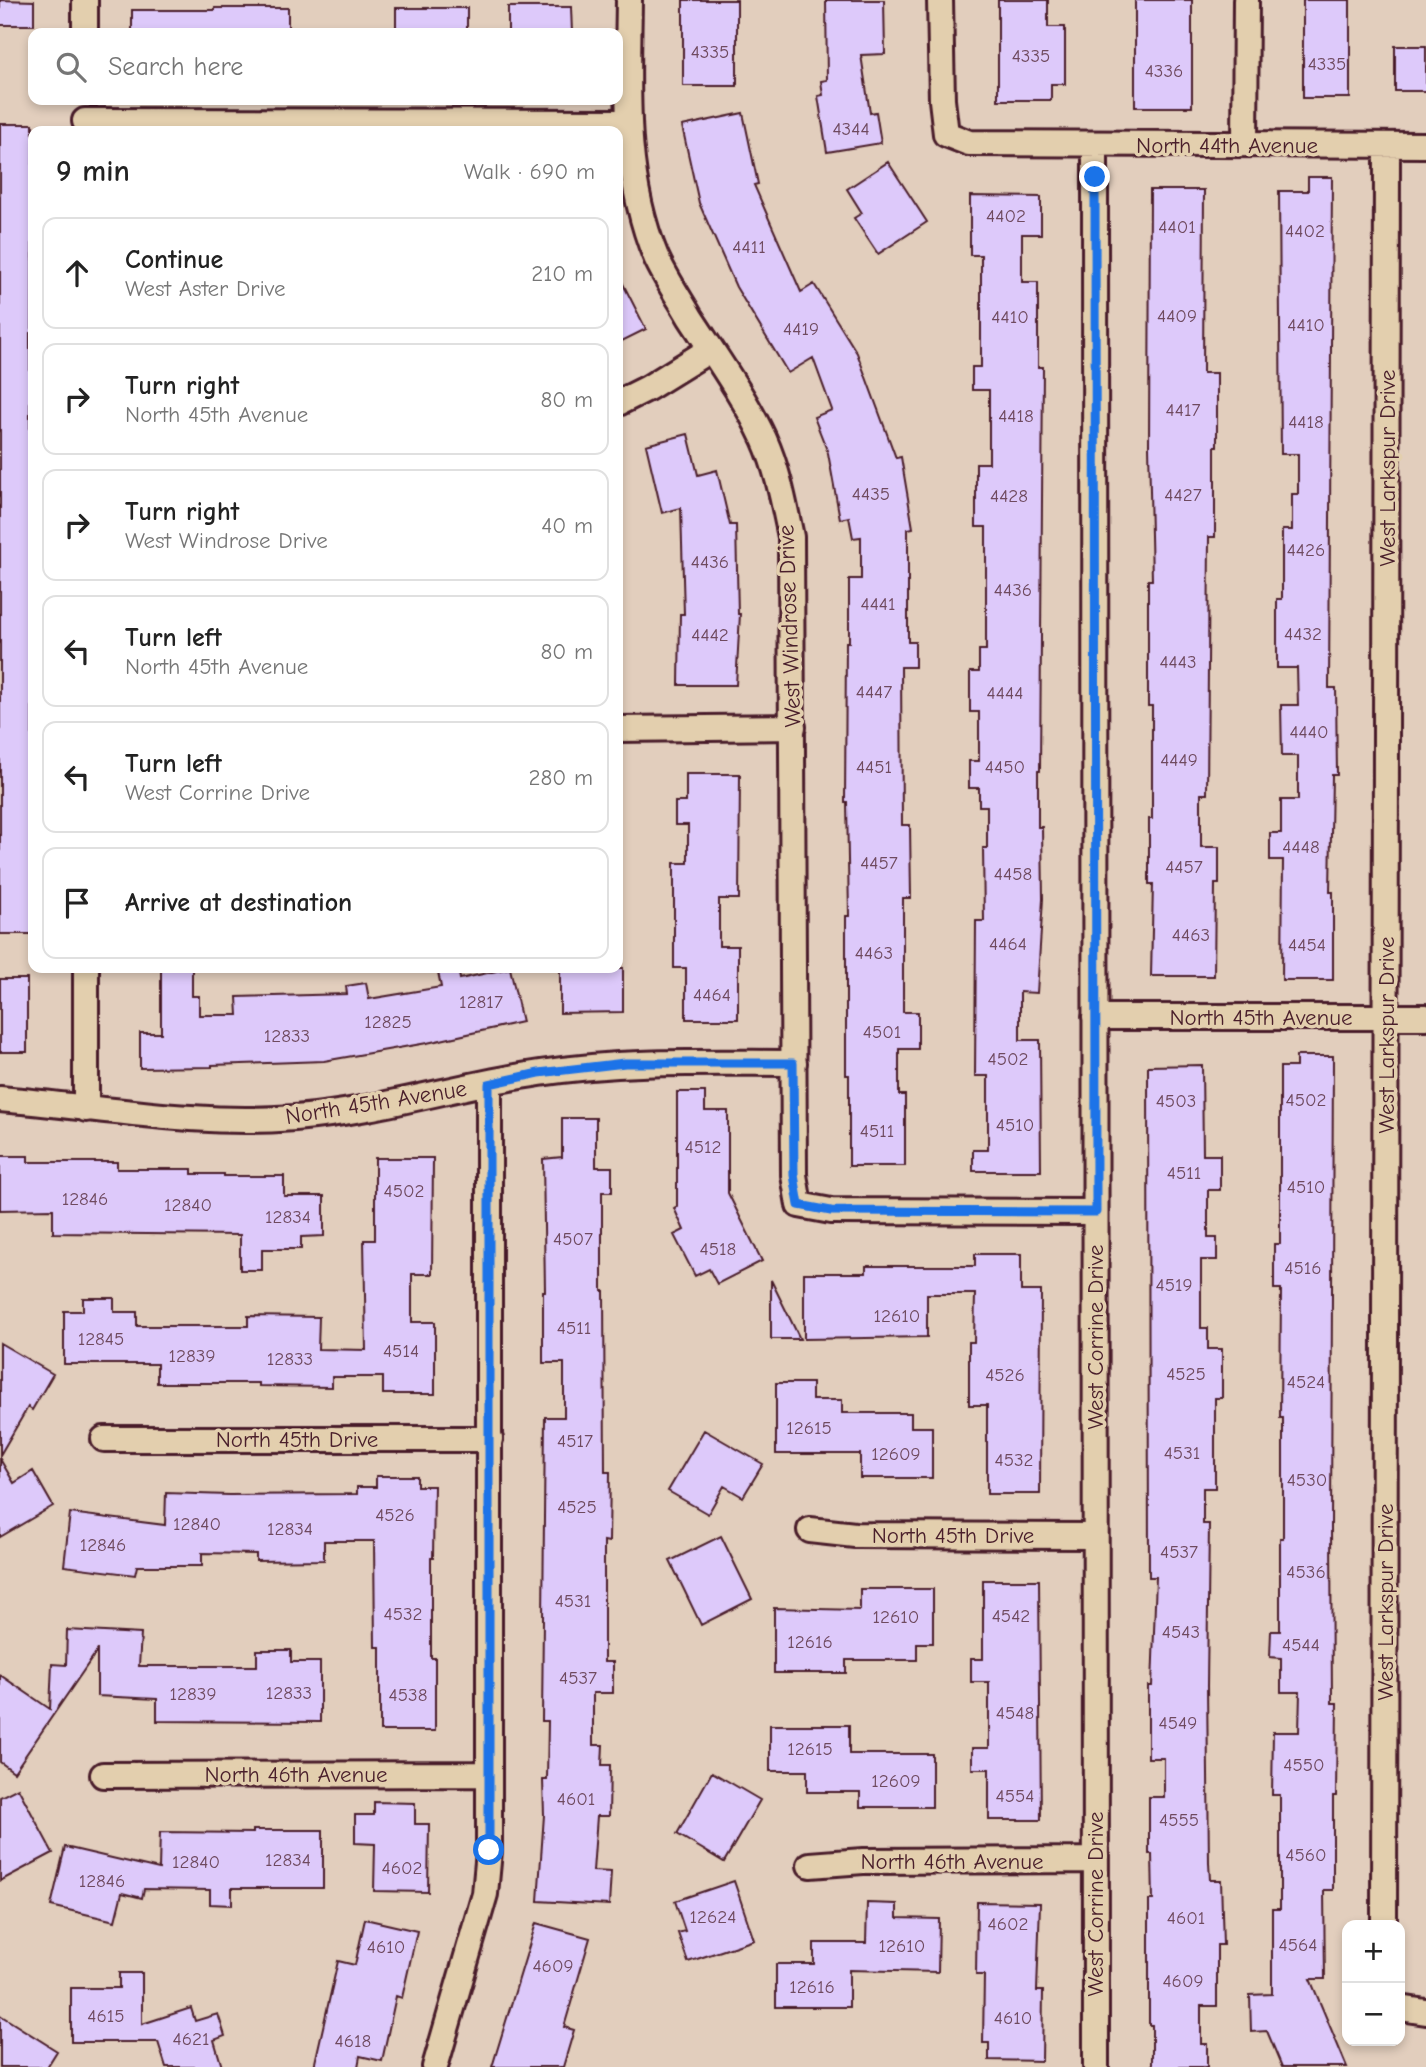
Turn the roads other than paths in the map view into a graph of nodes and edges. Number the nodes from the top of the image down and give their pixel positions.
1 (85, 0) edge
2 (629, 0) edge
3 (940, 0) edge
4 (1246, 0) edge
5 (85, 28) edge
6 (85, 117) edge
7 (628, 122) junction
8 (1245, 144) junction
9 (1095, 145) junction
10 (1387, 145) junction
11 (1426, 145) edge
12 (711, 349) junction
13 (623, 400) edge
14 (793, 727) junction
15 (623, 729) edge
16 (86, 973) edge
17 (1095, 1017) junction
18 (1386, 1017) junction
19 (1426, 1017) edge
20 (793, 1063) junction
21 (489, 1084) junction
22 (0, 1099) edge
23 (86, 1109) junction
24 (1096, 1212) junction
25 (104, 1439) dead end
26 (489, 1439) junction
27 (810, 1530) dead end
28 (1096, 1536) junction
29 (489, 1774) junction
30 (103, 1775) dead end
31 (1095, 1860) junction
32 (810, 1865) dead end
33 (1384, 1920) edge
34 (1405, 2009) edge
35 (1426, 2012) edge
36 (435, 2067) edge
37 (1096, 2067) edge

1 - 5 street
2 - 7 street, West Windrose Drive
3 - 9 street, North 44th Avenue
4 - 8 street
6 - 7 street
7 - 12 street, West Windrose Drive
8 - 9 street, North 44th Avenue
8 - 10 street, North 44th Avenue
9 - 17 street, West Corrine Drive
10 - 11 street, North 44th Avenue
10 - 18 street, West Larkspur Drive
12 - 13 street
12 - 14 street, West Windrose Drive
14 - 15 street
14 - 20 street, West Windrose Drive
16 - 23 street
17 - 18 street, North 45th Avenue
17 - 24 street, West Corrine Drive
18 - 19 street, North 45th Avenue
18 - 33 street, West Larkspur Drive
20 - 21 street, North 45th Avenue
20 - 24 street, West Windrose Drive
21 - 23 street, North 45th Avenue
21 - 26 street
22 - 23 street, North 45th Avenue
24 - 28 street, West Corrine Drive
25 - 26 street, North 45th Drive
26 - 29 street
27 - 28 street, North 45th Drive
28 - 31 street, West Corrine Drive
29 - 30 street, North 46th Avenue
29 - 36 street
31 - 32 street, North 46th Avenue
31 - 37 street, West Corrine Drive
34 - 35 street

